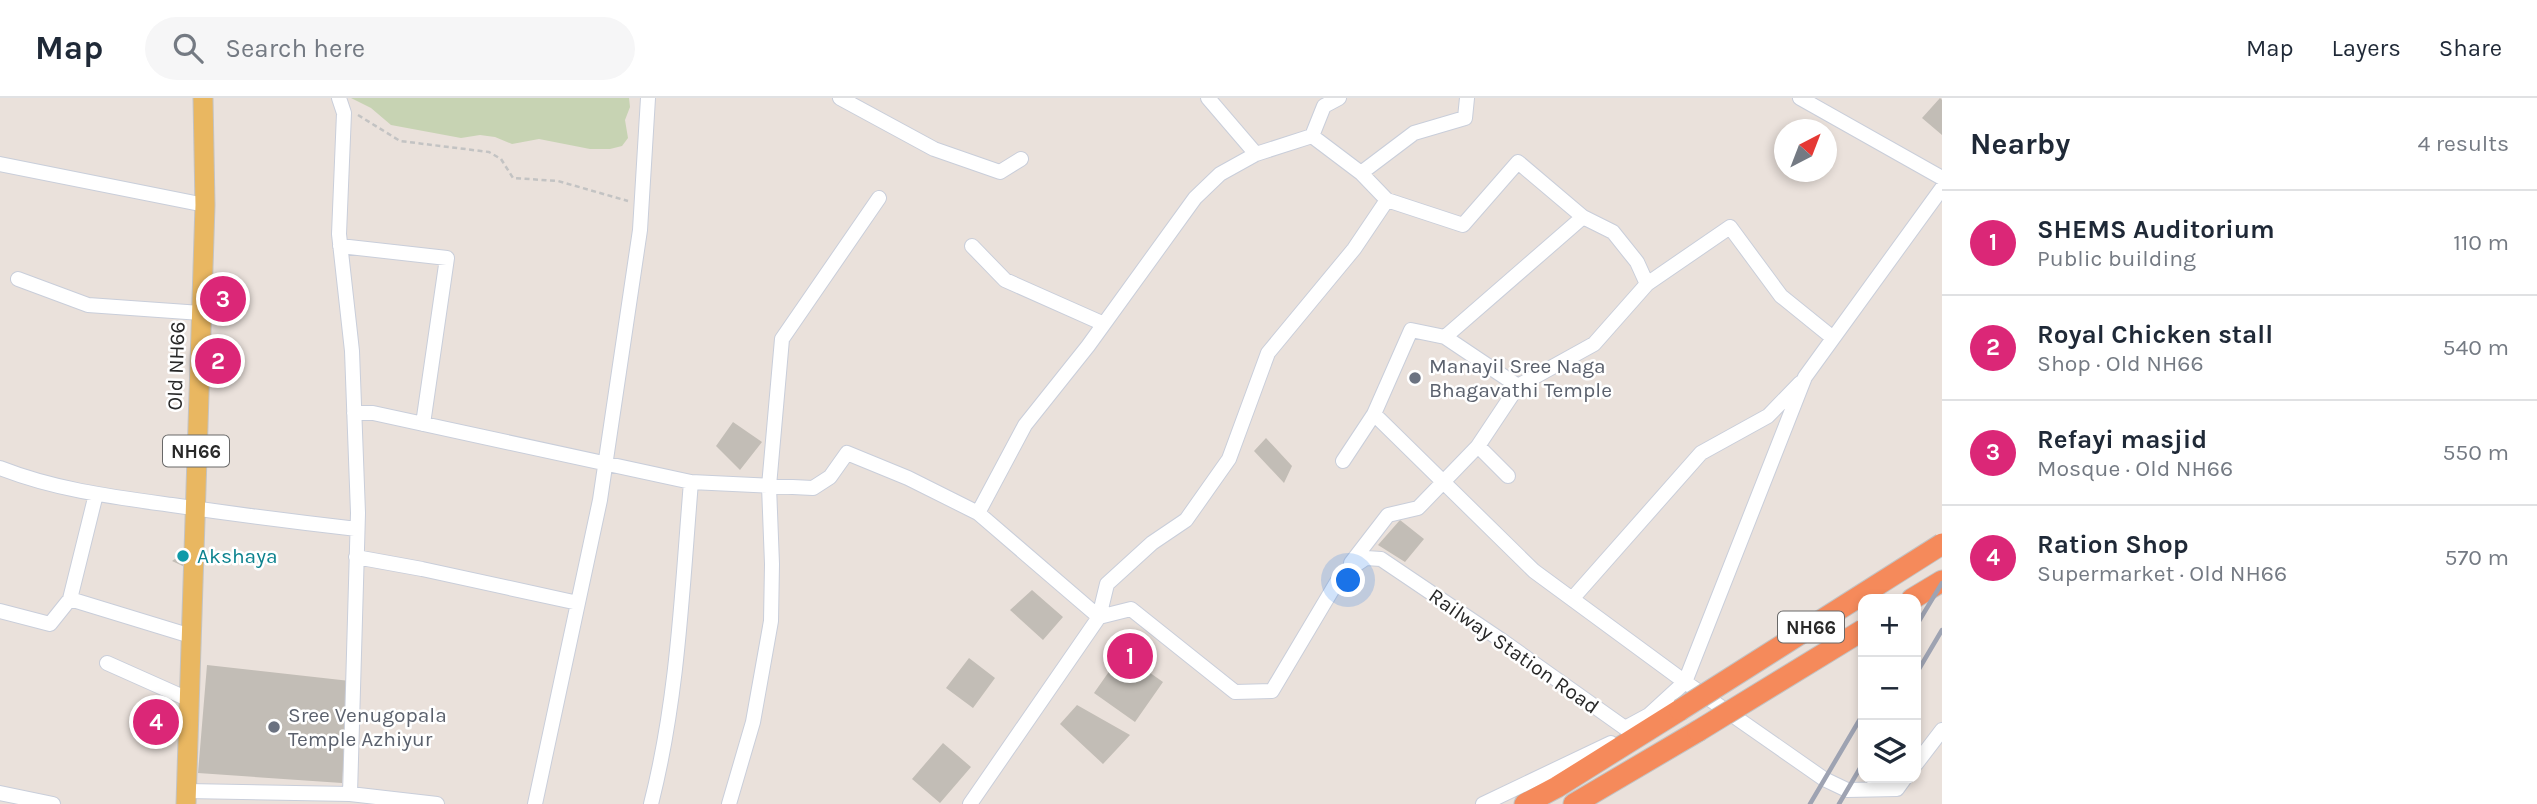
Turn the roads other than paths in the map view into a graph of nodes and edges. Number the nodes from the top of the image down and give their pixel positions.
1 (203, 98) edge
2 (648, 98) edge
3 (840, 98) edge
4 (1208, 98) edge
5 (1339, 98) edge
6 (1467, 98) edge
7 (1800, 98) edge
8 (340, 104) edge
9 (1311, 136) junction
10 (1256, 155) junction
11 (1021, 159) dead end
12 (0, 164) edge
13 (1361, 173) junction
14 (1942, 178) edge
15 (1942, 188) edge
16 (879, 198) dead end
17 (1387, 200) junction
18 (205, 205) junction
19 (1583, 217) junction
20 (340, 246) junction
21 (972, 246) dead end
22 (18, 279) dead end
23 (1647, 284) junction
24 (201, 313) junction
25 (1104, 324) junction
26 (1445, 337) junction
27 (1833, 338) junction
28 (1805, 377) junction
29 (1518, 386) junction
30 (354, 413) junction
31 (1374, 414) junction
32 (423, 424) junction
33 (1478, 446) junction
34 (1343, 461) dead end
35 (606, 462) junction
36 (0, 468) edge
37 (1508, 476) dead end
38 (691, 482) junction
39 (1445, 483) junction
40 (769, 486) junction
41 (96, 494) junction
42 (195, 509) junction
43 (978, 513) junction
44 (357, 529) junction
45 (1942, 544) edge
46 (356, 557) junction
47 (1341, 575) junction
48 (1942, 581) edge
49 (1920, 594) edge
50 (70, 599) junction
51 (1572, 599) junction
52 (578, 603) junction
53 (0, 611) edge
54 (1099, 617) junction
55 (1858, 633) edge
56 (191, 636) junction
57 (107, 663) dead end
58 (1685, 682) junction
59 (190, 700) junction
60 (1672, 714) junction
61 (1942, 730) edge
62 (1921, 757) edge
63 (1901, 783) edge
64 (1604, 786) junction
65 (0, 793) edge
66 (350, 794) junction
67 (187, 797) edge
68 (410, 803) edge
69 (53, 804) edge
70 (437, 804) edge
71 (535, 804) edge
72 (651, 804) edge
73 (729, 804) edge
74 (970, 804) edge
75 (1483, 804) edge
76 (1525, 804) edge
77 (1574, 804) edge
78 (1582, 804) edge

1 - 18 main road, Old NH66 / NH66
2 - 35 street
3 - 11 street
4 - 10 street
5 - 9 street
6 - 13 street
7 - 14 street
8 - 20 street
9 - 10 street
9 - 13 street
10 - 25 street
12 - 18 street
13 - 17 street
15 - 27 street, Railway Station Road
16 - 40 street
17 - 19 street
17 - 54 street
18 - 24 main road, Old NH66 / NH66
19 - 23 street
19 - 26 street
20 - 30 street
20 - 32 street
21 - 25 street
22 - 24 street
23 - 27 street
23 - 29 street
24 - 42 main road, Old NH66 / NH66
25 - 43 street
26 - 29 street
26 - 31 street
27 - 28 street, Railway Station Road
28 - 51 street
28 - 58 street, Railway Station Road
29 - 33 street
30 - 32 street
30 - 44 street
31 - 34 street
31 - 39 street
32 - 35 street
33 - 37 street
33 - 39 street
35 - 38 street
35 - 52 street
36 - 41 street
38 - 40 street
38 - 72 street
39 - 47 street
39 - 51 street
40 - 43 street
40 - 73 street
41 - 42 street
41 - 50 street
42 - 44 street
42 - 56 main road, Old NH66 / NH66
43 - 54 street
44 - 46 street
45 - 60 highway, NH66, bridge
46 - 52 street
46 - 66 street
47 - 54 street, Railway Station Road
47 - 58 street, Railway Station Road
48 - 49 highway
50 - 53 street
50 - 56 street
51 - 58 street
52 - 71 street
54 - 74 street
55 - 64 highway, NH66, bridge
56 - 59 main road, Old NH66 / NH66
57 - 59 street
58 - 63 street
59 - 67 main road, Old NH66 / NH66
60 - 75 street
60 - 76 highway, NH66
61 - 62 street
64 - 77 highway, NH66
64 - 78 street
65 - 69 street
66 - 67 street
66 - 68 street
68 - 70 street

